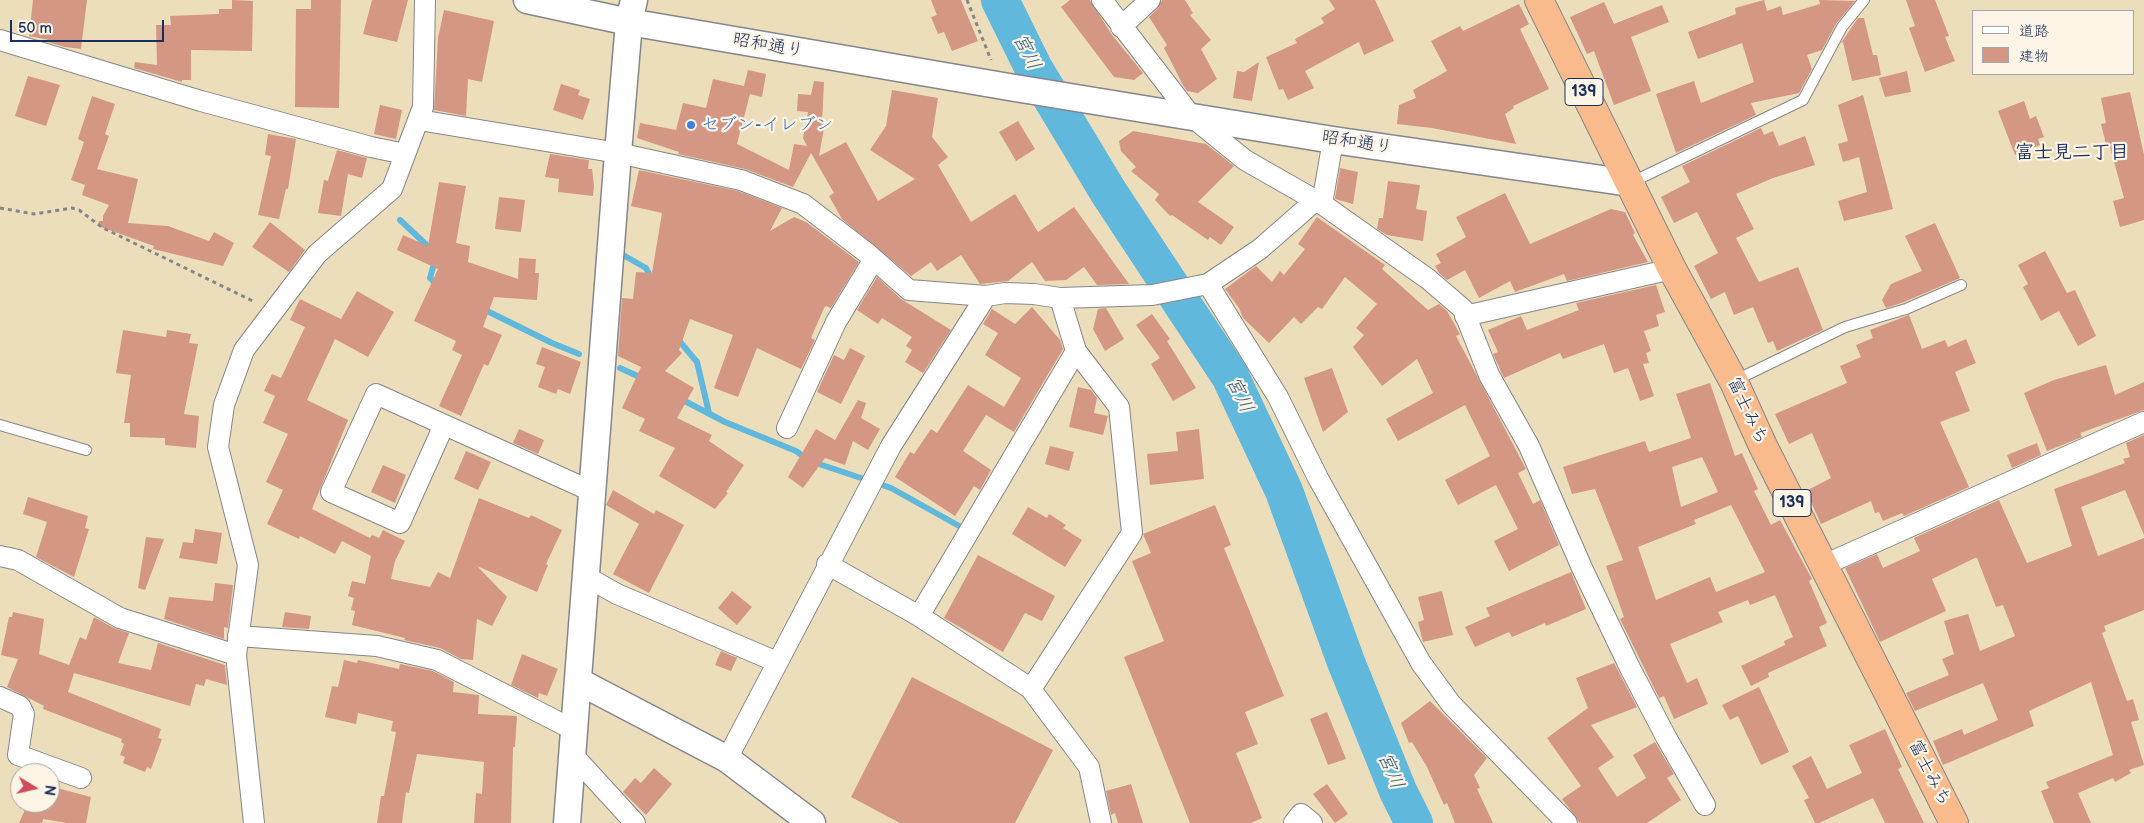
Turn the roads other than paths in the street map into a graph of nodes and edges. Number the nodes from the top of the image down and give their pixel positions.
1 (425, 0) edge
2 (527, 0) edge
3 (1102, 0) edge
4 (1150, 0) edge
5 (1539, 0) edge
6 (1864, 0) edge
7 (632, 11) edge
8 (1121, 27) junction
9 (0, 40) edge
10 (1192, 117) junction
11 (419, 120) junction
12 (1333, 140) junction
13 (618, 153) junction
14 (405, 154) junction
15 (1630, 183) junction
16 (1319, 202) junction
17 (874, 259) junction
18 (1672, 269) junction
19 (1205, 285) junction
20 (1961, 285) dead end
21 (986, 296) junction
22 (1060, 298) junction
23 (1465, 316) junction
24 (1076, 351) junction
25 (1734, 382) junction
26 (2144, 422) edge
27 (0, 425) edge
28 (444, 425) junction
29 (787, 428) dead end
30 (86, 450) dead end
31 (591, 491) junction
32 (0, 556) edge
33 (828, 564) junction
34 (1824, 565) junction
35 (585, 576) junction
36 (919, 616) junction
37 (238, 636) junction
38 (236, 655) junction
39 (777, 662) junction
40 (578, 681) junction
41 (1031, 690) junction
42 (0, 697) edge
43 (573, 742) junction
44 (727, 759) junction
45 (81, 778) dead end
46 (1706, 805) dead end
47 (254, 823) edge
48 (567, 823) edge
49 (634, 823) edge
50 (812, 823) edge
51 (1100, 823) edge
52 (1294, 823) edge
53 (1312, 823) edge
54 (1567, 823) edge
55 (1954, 823) edge

1 - 11 street
2 - 7 street, 昭和通り
3 - 8 street
4 - 8 street
5 - 15 highway, 富士みち / 139
6 - 15 lane
7 - 10 street, 昭和通り
7 - 13 street
8 - 10 street
9 - 14 street
10 - 12 street, 昭和通り
10 - 16 street
11 - 13 street
11 - 14 street
12 - 15 street, 昭和通り
12 - 16 street
13 - 17 street
13 - 31 street
14 - 37 street
15 - 18 highway, 富士みち / 139
16 - 19 street
16 - 23 street
17 - 21 street
17 - 29 street
18 - 23 street
18 - 25 highway, 富士みち / 139
19 - 22 street
19 - 54 street
20 - 25 lane
21 - 22 street
21 - 33 street
22 - 24 street
23 - 46 street
24 - 36 street
24 - 41 street
25 - 34 highway, 富士みち / 139
26 - 34 street
27 - 30 lane
28 - 28 street
28 - 31 street
31 - 35 street
32 - 38 street
33 - 36 street
33 - 39 street
34 - 55 highway, 富士みち / 139
35 - 39 street
35 - 40 street
36 - 41 street
37 - 38 street
37 - 43 street
38 - 47 street
39 - 44 street
40 - 43 street
40 - 44 street
41 - 51 street
42 - 45 street
43 - 48 street
43 - 49 street
44 - 50 street
52 - 53 street

